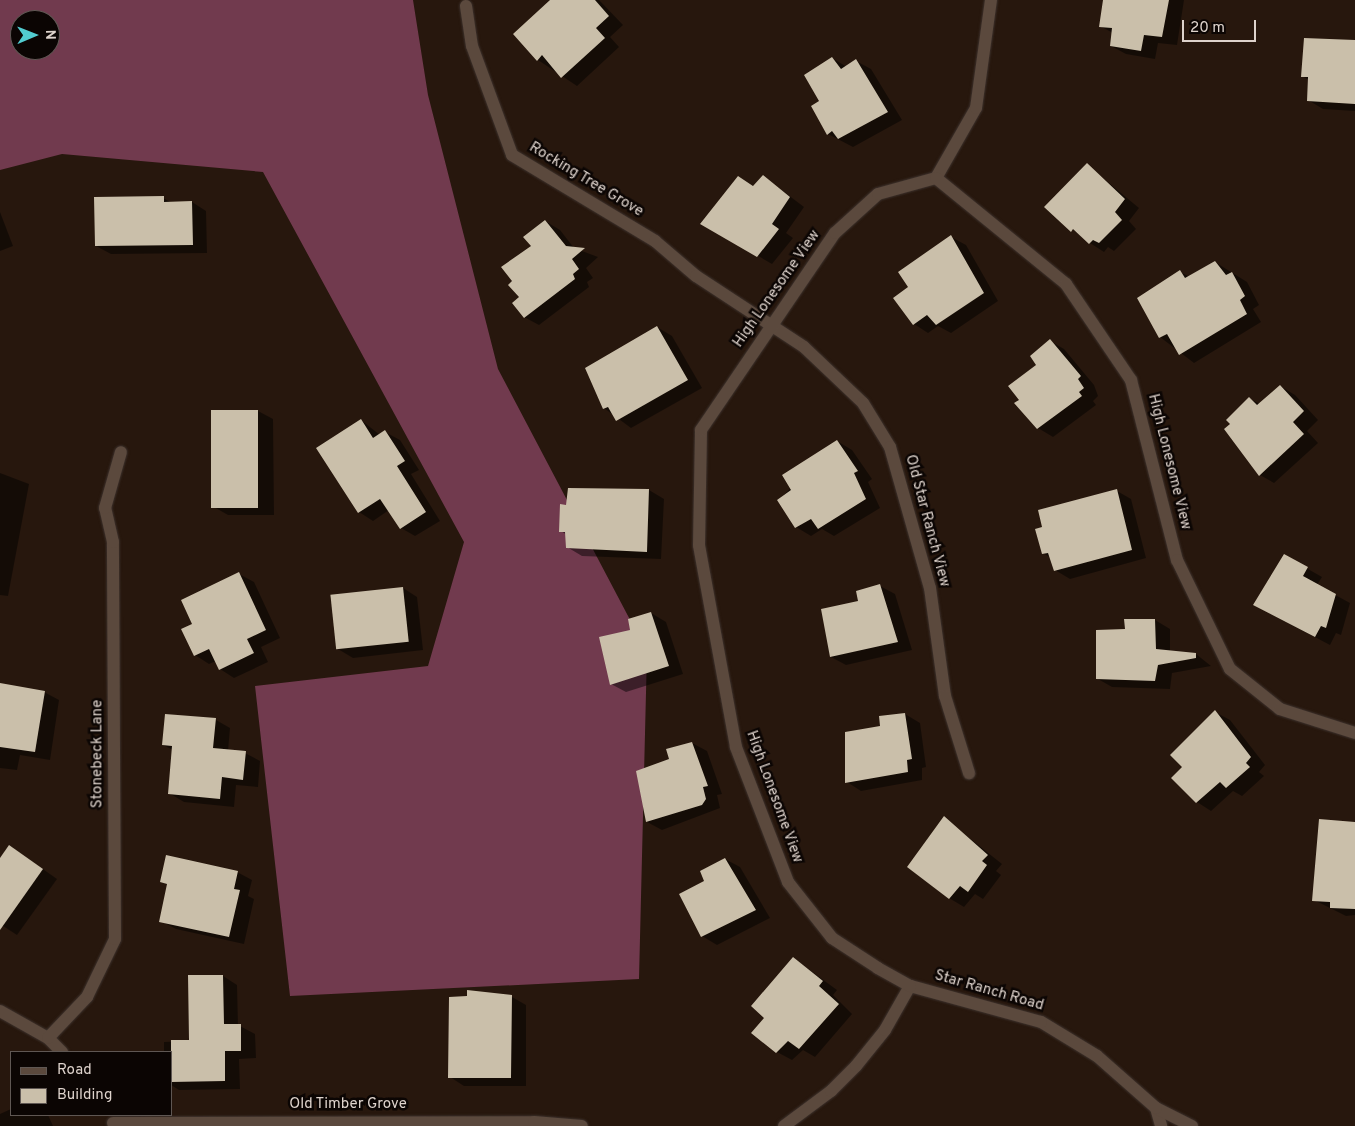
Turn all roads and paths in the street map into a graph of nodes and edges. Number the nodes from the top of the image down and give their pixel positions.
1 (991, 0) edge
2 (466, 6) dead end
3 (936, 178) junction
4 (770, 326) junction
5 (121, 452) dead end
6 (1355, 733) edge
7 (969, 773) dead end
8 (878, 968) joint
9 (910, 986) junction
10 (0, 1011) edge
11 (48, 1038) junction
12 (61, 1051) edge
13 (1156, 1108) junction
14 (112, 1121) edge
15 (508, 1124) edge
16 (582, 1126) edge
17 (786, 1126) edge
18 (1161, 1126) edge
19 (1192, 1126) edge

1 - 3 street
2 - 4 street, Rocking Tree Grove
3 - 4 street, High Lonesome View
3 - 6 street, High Lonesome View
4 - 7 street, Old Star Ranch View
4 - 8 street, High Lonesome View
5 - 11 street, Stonebeck Lane
8 - 9 street, Star Ranch Road
9 - 13 street, Star Ranch Road
9 - 17 street
10 - 11 street
11 - 12 street
13 - 18 street
13 - 19 street, Star Ranch Road
14 - 15 street, Old Timber Grove
15 - 16 street, Old Timber Grove

